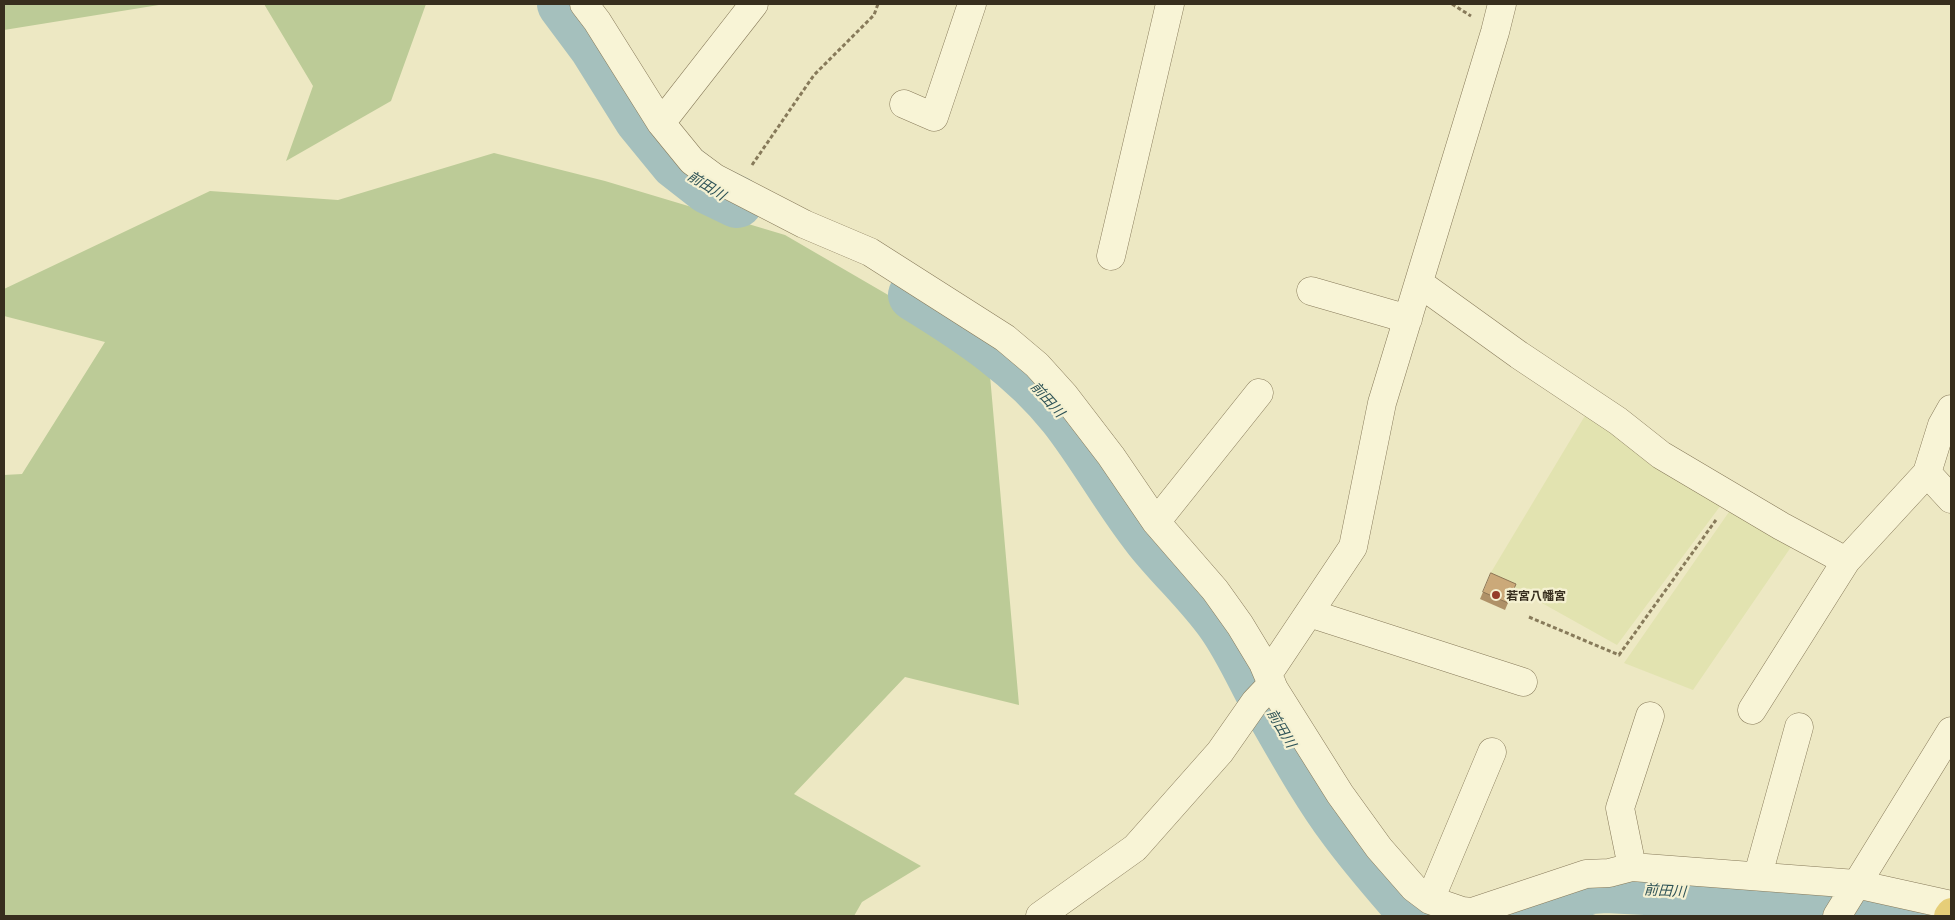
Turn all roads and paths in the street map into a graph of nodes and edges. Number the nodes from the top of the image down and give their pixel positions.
1 (584, 4) edge
2 (754, 4) edge
3 (878, 4) edge
4 (972, 4) edge
5 (1170, 4) edge
6 (1502, 4) edge
7 (904, 104) dead end
8 (661, 123) junction
9 (736, 188) junction
10 (1111, 256) dead end
11 (1419, 283) junction
12 (1311, 291) dead end
13 (1408, 319) junction
14 (1259, 393) dead end
15 (1951, 409) edge
16 (1927, 473) junction
17 (1733, 497) junction
18 (1951, 500) edge
19 (1156, 522) junction
20 (1846, 561) junction
21 (1309, 613) junction
22 (1529, 617) dead end
23 (1523, 682) dead end
24 (1266, 687) junction
25 (1752, 710) dead end
26 (1650, 716) dead end
27 (1799, 727) dead end
28 (1951, 731) edge
29 (1492, 752) dead end
30 (1632, 867) junction
31 (1758, 875) junction
32 (1856, 884) junction
33 (1951, 904) edge
34 (1445, 908) edge
35 (1951, 912) edge
36 (1040, 916) edge
37 (1837, 916) edge
38 (1948, 916) edge

1 - 8 street
2 - 8 street
3 - 9 path
4 - 7 street
5 - 10 street
6 - 11 street
8 - 9 street
9 - 19 street
11 - 13 street
11 - 17 street
12 - 13 street
13 - 21 street
14 - 19 street
15 - 16 street
16 - 18 street
16 - 20 street
17 - 20 street
17 - 22 path
19 - 24 street
20 - 25 street
21 - 23 street
21 - 24 street
24 - 34 street
24 - 36 street
26 - 30 street
27 - 31 street
28 - 32 street
29 - 34 street
30 - 31 street
30 - 34 street
31 - 32 street
32 - 33 street
32 - 37 street
35 - 38 highway

